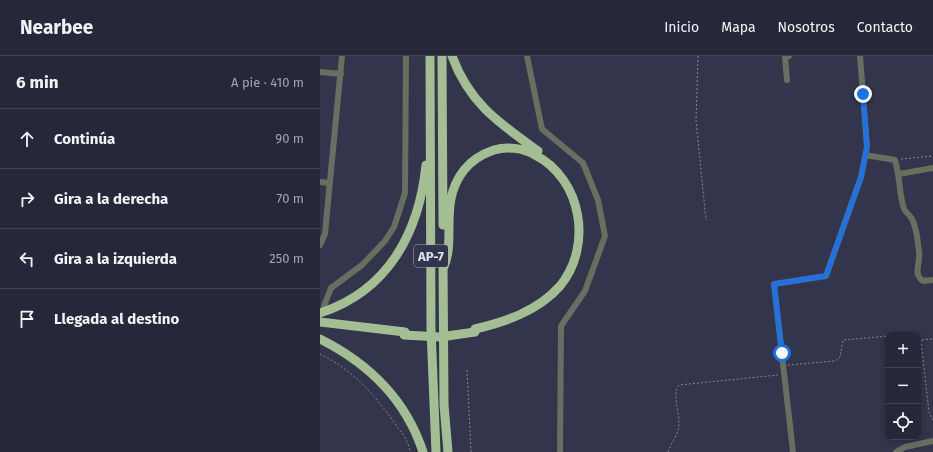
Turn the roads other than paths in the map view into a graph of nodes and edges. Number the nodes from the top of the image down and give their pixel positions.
1 (342, 56) edge
2 (406, 56) edge
3 (442, 56) edge
4 (452, 56) edge
5 (527, 56) edge
6 (789, 56) edge
7 (860, 56) edge
8 (430, 58) edge
9 (320, 72) edge
10 (341, 74) junction
11 (787, 80) dead end
12 (865, 155) junction
13 (933, 168) edge
14 (899, 174) junction
15 (320, 182) edge
16 (330, 183) junction
17 (320, 245) edge
18 (443, 269) junction
19 (933, 280) edge
20 (322, 309) edge
21 (320, 324) edge
22 (475, 330) junction
23 (320, 339) edge
24 (933, 441) edge
25 (423, 452) edge
26 (436, 452) edge
27 (448, 452) edge
28 (560, 452) edge
29 (793, 452) edge
30 (896, 452) edge

1 - 10 street
2 - 20 street
3 - 18 highway, AP-7
4 - 22 highway
5 - 28 street
6 - 11 street
7 - 12 street
8 - 20 highway
8 - 26 highway, AP-7
9 - 10 street
10 - 16 street
12 - 14 street
12 - 29 street
13 - 14 street
14 - 19 street
15 - 16 street
16 - 17 street
18 - 22 highway, AP-7
18 - 27 highway, AP-7
21 - 22 highway, bridge
23 - 25 highway
24 - 30 street

